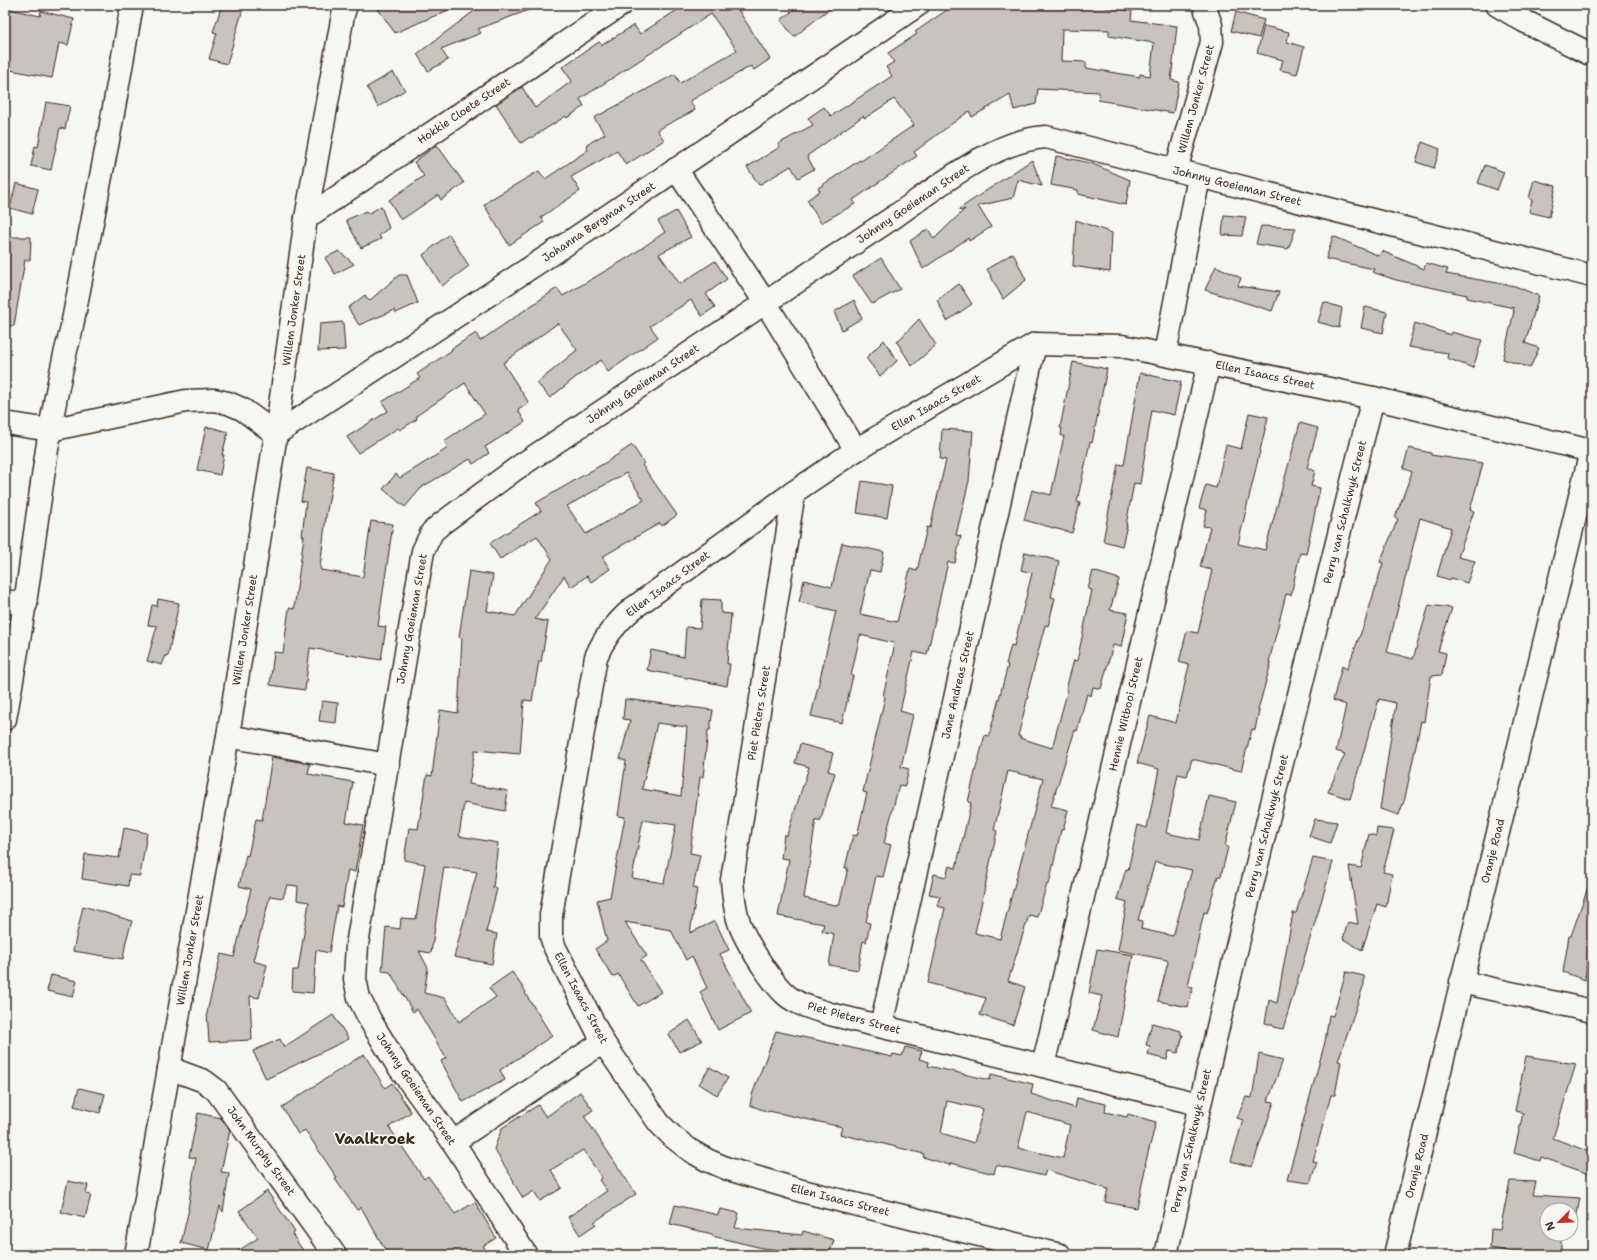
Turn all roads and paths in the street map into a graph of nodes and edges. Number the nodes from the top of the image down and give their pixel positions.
1 (132, 5) edge
2 (346, 5) edge
3 (621, 5) edge
4 (918, 5) edge
5 (1204, 5) edge
6 (1497, 5) edge
7 (1592, 55) edge
8 (676, 169) junction
9 (1176, 170) junction
10 (1199, 177) junction
11 (306, 218) junction
12 (1592, 276) edge
13 (765, 302) junction
14 (1035, 344) junction
15 (1165, 354) junction
16 (1209, 363) junction
17 (1373, 398) junction
18 (5, 423) edge
19 (50, 430) junction
20 (276, 434) junction
21 (1591, 449) edge
22 (856, 450) junction
23 (794, 492) junction
24 (15, 602) edge
25 (5, 719) edge
26 (228, 736) junction
27 (388, 765) junction
28 (1461, 982) junction
29 (1592, 1011) edge
30 (881, 1026) junction
31 (603, 1042) junction
32 (1043, 1066) junction
33 (169, 1068) junction
34 (1199, 1104) junction
35 (453, 1142) junction
36 (136, 1255) edge
37 (335, 1255) edge
38 (526, 1255) edge
39 (1060, 1255) edge
40 (1166, 1255) edge
41 (1395, 1255) edge

1 - 19 street
2 - 11 street, Willem Jonker Street
3 - 11 street, Hokkie Cloete Street
4 - 8 street, Johanna Bergman Street
5 - 9 street, Willem Jonker Street
6 - 7 street
8 - 13 street
8 - 20 street, Johanna Bergman Street
9 - 10 street, Johnny Goeieman Street
9 - 13 street, Johnny Goeieman Street
10 - 12 street, Johnny Goeieman Street
10 - 15 street
11 - 20 street, Willem Jonker Street
13 - 22 street
13 - 27 street, Johnny Goeieman Street
14 - 15 street, Ellen Isaacs Street
14 - 22 street, Ellen Isaacs Street
14 - 30 street, Jane Andreas Street
15 - 16 street, Ellen Isaacs Street
16 - 17 street, Ellen Isaacs Street
16 - 32 street, Hennie Witbooi Street
17 - 21 street, Ellen Isaacs Street
17 - 34 street, Perry van Schalkwyk Street
18 - 19 street
19 - 20 street
19 - 24 street
20 - 26 street, Willem Jonker Street
21 - 28 street, Oranje Road
22 - 23 street, Ellen Isaacs Street
23 - 30 street, Piet Pieters Street
23 - 31 street, Ellen Isaacs Street
24 - 25 street
26 - 27 street
26 - 33 street, Willem Jonker Street
27 - 35 street, Johnny Goeieman Street
28 - 29 street
28 - 41 street, Oranje Road
30 - 32 street, Piet Pieters Street
31 - 35 street
31 - 39 street, Ellen Isaacs Street
32 - 34 street, Piet Pieters Street
33 - 36 street, Willem Jonker Street
33 - 37 street, John Murphy Street
34 - 40 street, Perry van Schalkwyk Street
35 - 38 street, Johnny Goeieman Street

